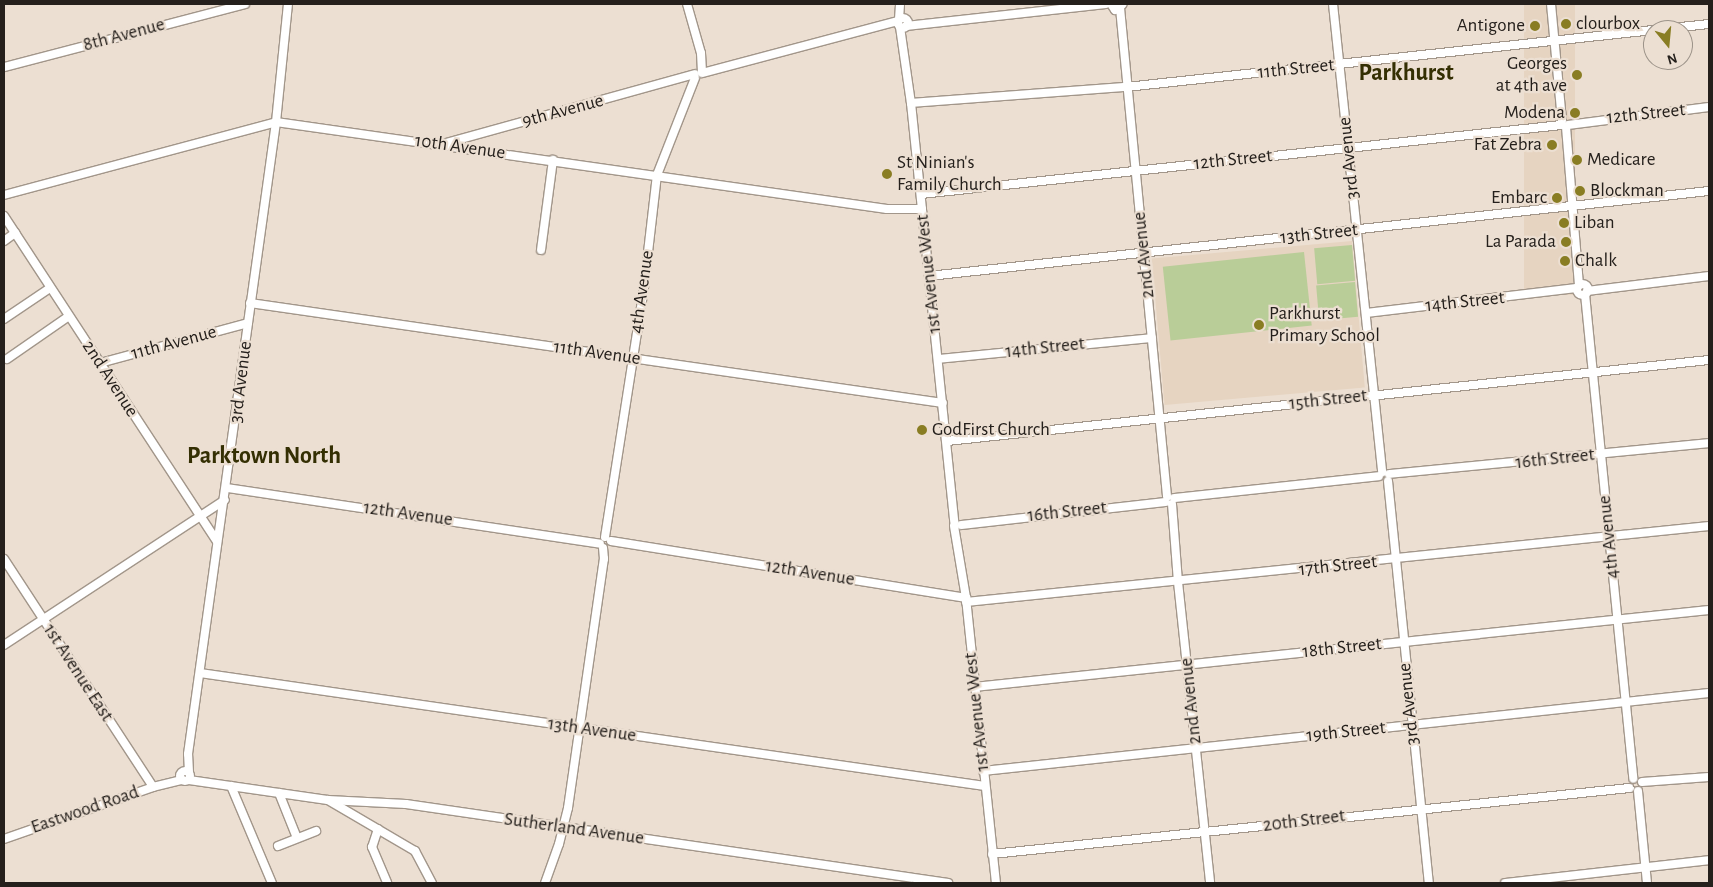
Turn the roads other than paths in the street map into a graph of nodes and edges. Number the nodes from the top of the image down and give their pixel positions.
1 (245, 4) edge
2 (288, 4) edge
3 (687, 4) edge
4 (900, 4) edge
5 (1130, 4) edge
6 (1333, 4) edge
7 (1552, 4) edge
8 (1115, 6) edge
9 (902, 23) junction
10 (1709, 24) edge
11 (1555, 40) junction
12 (1339, 64) junction
13 (4, 67) edge
14 (699, 75) junction
15 (1126, 87) junction
16 (911, 103) junction
17 (1709, 107) edge
18 (276, 122) junction
19 (1564, 123) junction
20 (442, 144) junction
21 (1348, 147) junction
22 (553, 160) junction
23 (1135, 171) junction
24 (657, 176) junction
25 (1709, 191) edge
26 (921, 194) junction
27 (4, 195) edge
28 (1574, 207) junction
29 (922, 209) junction
30 (4, 216) edge
31 (1358, 230) junction
32 (15, 234) junction
33 (4, 241) edge
34 (541, 250) dead end
35 (1144, 253) junction
36 (930, 276) junction
37 (1709, 276) edge
38 (50, 288) junction
39 (1582, 289) junction
40 (250, 303) junction
41 (1366, 313) junction
42 (69, 316) junction
43 (4, 319) edge
44 (248, 323) junction
45 (1152, 338) junction
46 (632, 358) junction
47 (7, 359) dead end
48 (938, 359) junction
49 (1709, 360) edge
50 (100, 363) junction
51 (1591, 372) junction
52 (1376, 395) junction
53 (943, 404) junction
54 (1161, 417) junction
55 (947, 441) junction
56 (1709, 443) edge
57 (1600, 454) junction
58 (1384, 477) junction
59 (227, 488) junction
60 (225, 500) junction
61 (1170, 500) junction
62 (199, 515) junction
63 (958, 523) junction
64 (1709, 526) edge
65 (1609, 537) junction
66 (217, 542) junction
67 (606, 543) junction
68 (4, 559) edge
69 (1394, 560) junction
70 (1178, 582) junction
71 (966, 600) junction
72 (1709, 610) edge
73 (43, 619) junction
74 (1618, 620) junction
75 (1402, 642) junction
76 (4, 645) edge
77 (1187, 665) junction
78 (200, 673) junction
79 (974, 686) junction
80 (1709, 694) edge
81 (1626, 702) junction
82 (1412, 725) junction
83 (578, 728) junction
84 (1197, 749) junction
85 (983, 770) junction
86 (186, 775) junction
87 (1709, 777) edge
88 (1636, 785) junction
89 (231, 786) junction
90 (985, 786) junction
91 (153, 787) junction
92 (279, 793) junction
93 (328, 800) junction
94 (1420, 808) junction
95 (564, 827) junction
96 (378, 829) junction
97 (316, 831) dead end
98 (1206, 833) junction
99 (4, 838) edge
100 (297, 838) junction
101 (278, 846) dead end
102 (992, 854) junction
103 (1709, 860) edge
104 (1645, 867) junction
105 (272, 883) edge
106 (387, 883) edge
107 (432, 883) edge
108 (545, 883) edge
109 (948, 883) edge
110 (996, 883) edge
111 (1210, 883) edge
112 (1429, 883) edge
113 (1504, 883) edge
114 (1647, 883) edge

1 - 13 street, 8th Avenue
2 - 18 street, 3rd Avenue
3 - 14 street
4 - 9 street, 1st Avenue West
5 - 8 street, 9th Avenue
6 - 12 street, 3rd Avenue
7 - 11 street, 4th Avenue
8 - 9 street, 9th Avenue
8 - 15 street, 2nd Avenue
9 - 14 street, 9th Avenue
9 - 16 street, 1st Avenue West
10 - 11 street, 11th Street
11 - 12 street, 11th Street
11 - 19 street, 4th Avenue
12 - 15 street, 11th Street
12 - 21 street, 3rd Avenue
14 - 20 street, 9th Avenue
14 - 24 street, 4th Avenue
15 - 16 street, 11th Street
15 - 23 street, 2nd Avenue
16 - 26 street, 1st Avenue West
17 - 19 street, 12th Street
18 - 20 street, 10th Avenue
18 - 27 street, 10th Avenue
18 - 40 street, 3rd Avenue
19 - 21 street, 12th Street
19 - 28 street, 4th Avenue
20 - 22 street, 10th Avenue
21 - 23 street, 12th Street
21 - 31 street, 3rd Avenue
22 - 24 street, 10th Avenue
22 - 34 street
23 - 26 street, 12th Street
23 - 35 street, 2nd Avenue
24 - 29 street, 10th Avenue
24 - 46 street, 4th Avenue
25 - 28 street, 13th Street
26 - 29 street, 1st Avenue West
28 - 31 street, 13th Street
28 - 39 street, 4th Avenue
29 - 36 street, 1st Avenue West
30 - 32 street, 2nd Avenue
31 - 35 street, 13th Street
31 - 41 street, 3rd Avenue
32 - 33 street
32 - 38 street, 2nd Avenue
35 - 36 street, 13th Street
35 - 45 street, 2nd Avenue
36 - 48 street, 1st Avenue West
37 - 39 street, 14th Street
38 - 42 street, 2nd Avenue
38 - 43 street
39 - 41 street, 14th Street
39 - 51 street, 4th Avenue
40 - 44 street, 3rd Avenue
40 - 46 street, 11th Avenue
41 - 52 street, 3rd Avenue
42 - 47 street
42 - 50 street, 2nd Avenue
44 - 50 street, 11th Avenue
44 - 59 street, 3rd Avenue
45 - 48 street, 14th Street
45 - 54 street, 2nd Avenue
46 - 53 street, 11th Avenue
46 - 67 street, 4th Avenue
48 - 53 street, 1st Avenue West
49 - 51 street, 15th Street
50 - 62 street, 2nd Avenue
51 - 52 street, 15th Street
51 - 57 street, 4th Avenue
52 - 54 street, 15th Street
52 - 58 street, 3rd Avenue
53 - 55 street, 1st Avenue West
54 - 55 street, 15th Street
54 - 61 street, 2nd Avenue
55 - 63 street, 1st Avenue West
56 - 57 street, 16th Street
57 - 58 street, 16th Street
57 - 65 street, 4th Avenue
58 - 61 street, 16th Street
58 - 69 street, 3rd Avenue
59 - 60 street, 3rd Avenue
59 - 67 street, 12th Avenue
60 - 62 street
60 - 66 street, 3rd Avenue
61 - 63 street, 16th Street
61 - 70 street, 2nd Avenue
62 - 66 street, 2nd Avenue
62 - 73 street
63 - 71 street, 1st Avenue West
64 - 65 street, 17th Street
65 - 69 street, 17th Street
65 - 74 street, 4th Avenue
66 - 78 street, 3rd Avenue
67 - 71 street, 12th Avenue
67 - 83 street, 4th Avenue
68 - 73 street, 1st Avenue East
69 - 70 street, 17th Street
69 - 75 street, 3rd Avenue
70 - 71 street, 17th Street
70 - 77 street, 2nd Avenue
71 - 79 street, 1st Avenue West
72 - 74 street, 18th Street
73 - 76 street
73 - 91 street, 1st Avenue East
74 - 75 street, 18th Street
74 - 81 street, 4th Avenue
75 - 77 street, 18th Street
75 - 82 street, 3rd Avenue
77 - 79 street, 18th Street
77 - 84 street, 2nd Avenue
78 - 83 street, 13th Avenue
78 - 86 street, 3rd Avenue
79 - 85 street, 1st Avenue West
80 - 81 street, 19th Street
81 - 82 street, 19th Street
81 - 88 street, 4th Avenue
82 - 84 street, 19th Street
82 - 94 street, 3rd Avenue
83 - 90 street, 13th Avenue
83 - 95 street, 4th Avenue
84 - 85 street, 19th Street
84 - 98 street, 2nd Avenue
85 - 90 street, 1st Avenue West
86 - 89 street, Sutherland Avenue
86 - 91 street, Eastwood Road
87 - 88 street, 20th Street
88 - 94 street, 20th Street
88 - 104 street, 4th Avenue
89 - 92 street, Sutherland Avenue
89 - 105 street
90 - 102 street, 1st Avenue West
91 - 99 street, Eastwood Road
92 - 93 street, Sutherland Avenue
92 - 100 street
93 - 95 street, Sutherland Avenue
93 - 96 street
94 - 98 street, 20th Street
94 - 112 street, 3rd Avenue
95 - 108 street, 4th Avenue
95 - 109 street, Sutherland Avenue
96 - 106 street
96 - 107 street
97 - 100 street
98 - 102 street, 20th Street
98 - 111 street, 2nd Avenue
100 - 101 street
102 - 110 street, 1st Avenue West
103 - 104 street
104 - 113 street
104 - 114 street, 4th Avenue

